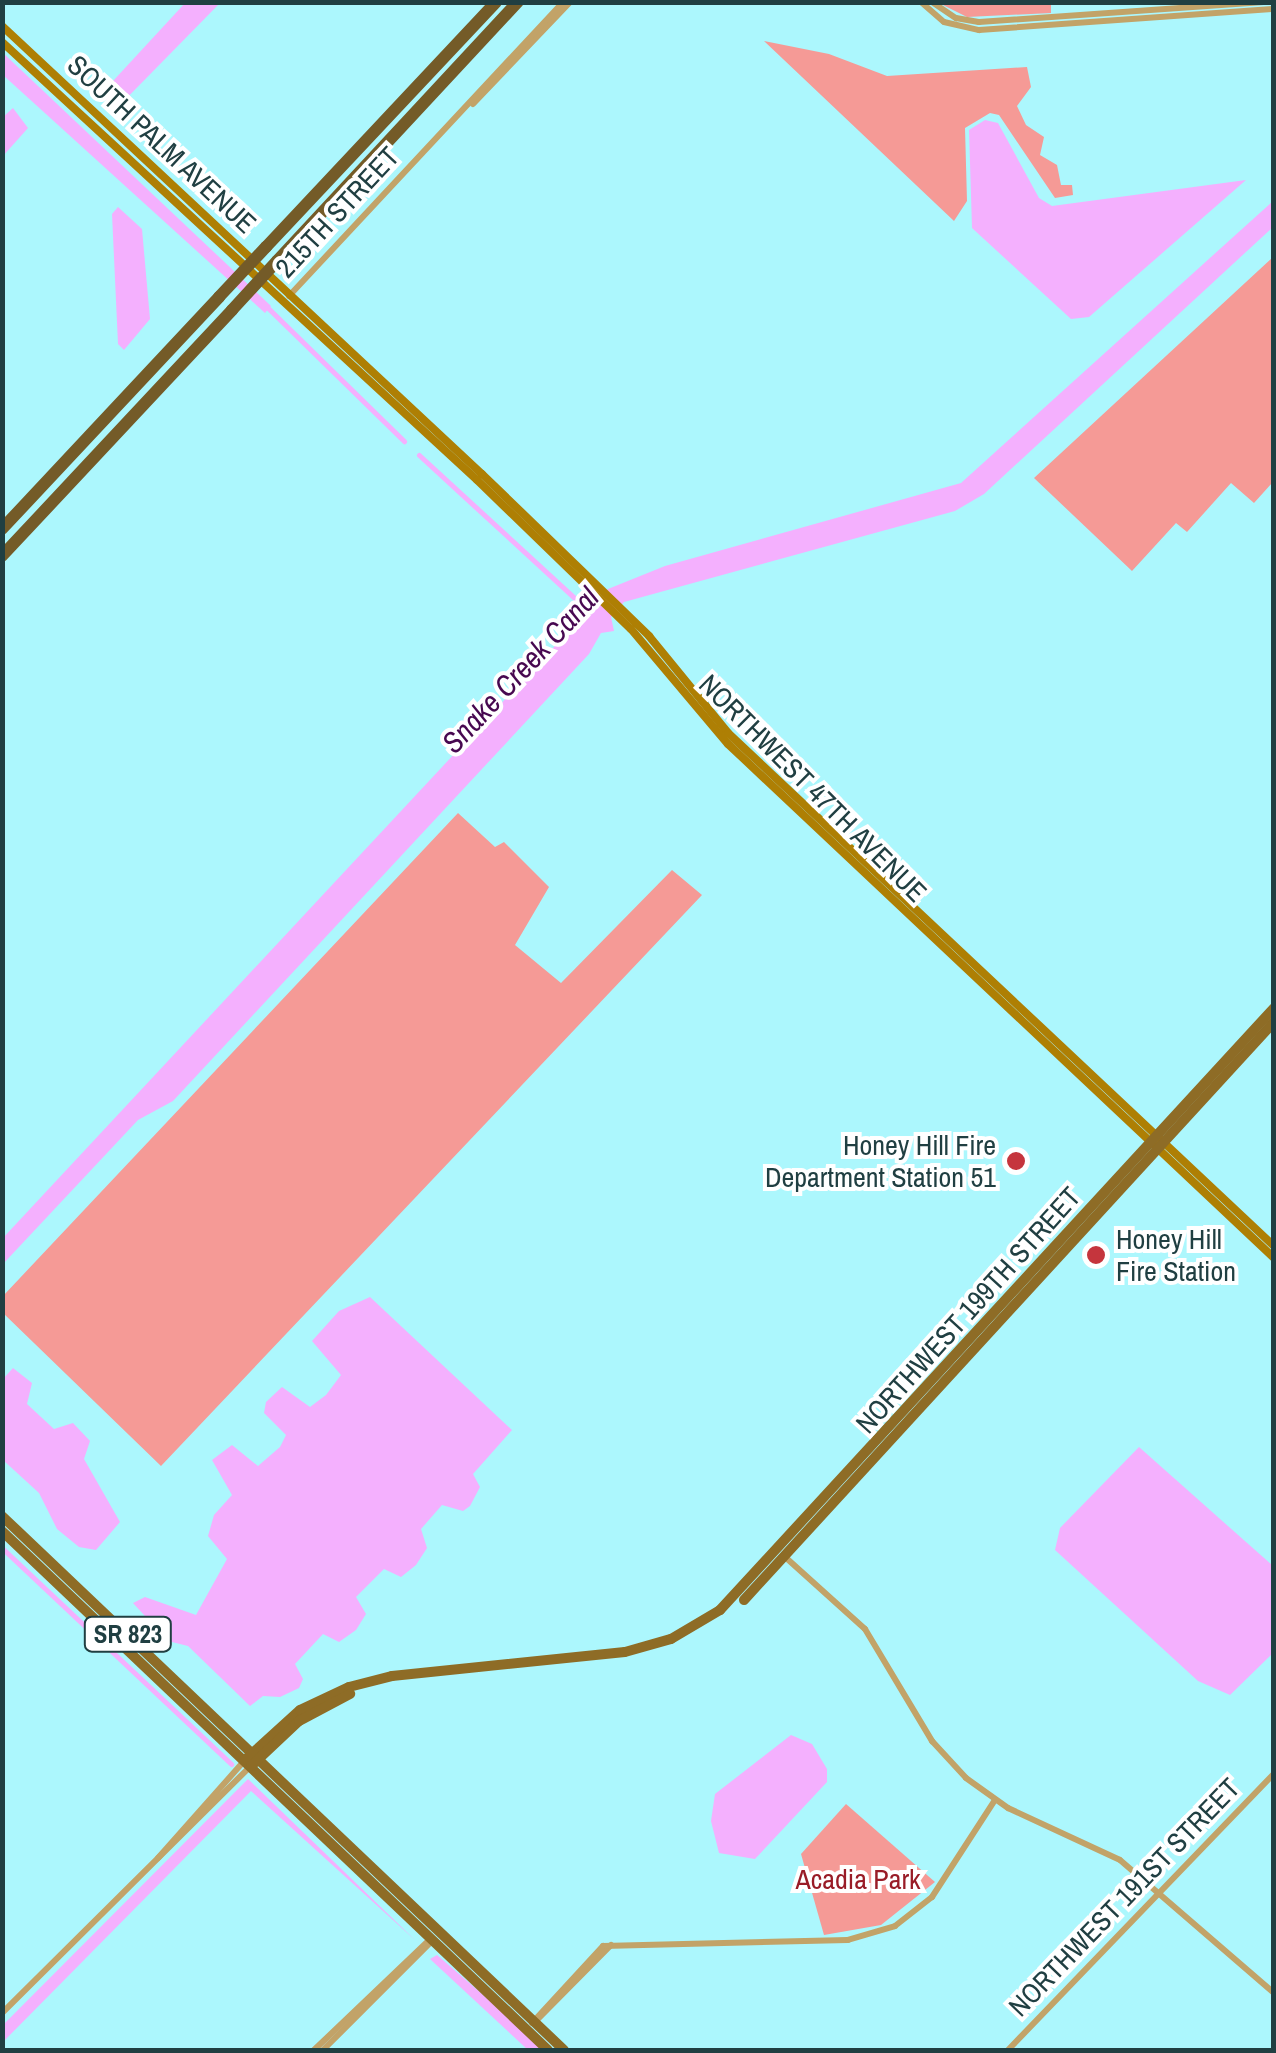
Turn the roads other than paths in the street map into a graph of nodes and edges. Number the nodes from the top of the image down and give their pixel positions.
1 (496, 2) edge
2 (518, 2) edge
3 (566, 2) edge
4 (921, 2) edge
5 (932, 2) edge
6 (1267, 2) edge
7 (1274, 10) edge
8 (2, 26) edge
9 (979, 26) junction
10 (2, 42) edge
11 (288, 298) junction
12 (2, 530) edge
13 (2, 556) edge
14 (619, 612) junction
15 (915, 922) junction
16 (932, 925) junction
17 (968, 960) junction
18 (967, 972) junction
19 (1274, 1008) edge
20 (1274, 1022) edge
21 (1046, 1048) junction
22 (1062, 1050) junction
23 (1155, 1145) junction
24 (1272, 1252) edge
25 (2, 1516) edge
26 (2, 1531) edge
27 (782, 1554) junction
28 (257, 1754) junction
29 (248, 1763) junction
30 (1274, 1774) edge
31 (995, 1800) junction
32 (1161, 1892) junction
33 (435, 1937) junction
34 (1274, 1993) edge
35 (2, 2013) edge
36 (529, 2026) junction
37 (314, 2050) edge
38 (322, 2050) edge
39 (548, 2050) edge
40 (564, 2050) edge
41 (1008, 2050) edge

1 - 12 highway, bridge
2 - 13 highway, bridge
3 - 11 street, 215TH STREET
4 - 9 street
5 - 9 street
6 - 9 street
7 - 9 street
8 - 11 main road, SOUTH PALM AVENUE
10 - 11 main road, SOUTH PALM AVENUE
11 - 14 main road, NORTHWEST 47TH AVENUE
14 - 15 main road, NORTHWEST 47TH AVENUE
14 - 16 main road, NORTHWEST 47TH AVENUE
15 - 16 main road
15 - 18 main road, NORTHWEST 47TH AVENUE
16 - 17 main road, NORTHWEST 47TH AVENUE
17 - 18 main road
17 - 22 main road, NORTHWEST 47TH AVENUE
18 - 21 main road, NORTHWEST 47TH AVENUE
19 - 23 main road, NORTHWEST 199TH STREET
20 - 23 main road, NORTHWEST 199TH STREET
21 - 22 main road
21 - 23 main road, NORTHWEST 47TH AVENUE
22 - 23 main road, NORTHWEST 47TH AVENUE
23 - 24 main road, NORTHWEST 47TH AVENUE
23 - 27 main road, NORTHWEST 199TH STREET
25 - 28 main road, SR 823
26 - 29 main road, SR 823
27 - 28 main road, NORTHWEST 199TH STREET
27 - 31 street
28 - 29 main road, NORTHWEST 199TH STREET
28 - 33 main road, SR 823
29 - 33 main road, SR 823
29 - 35 street
30 - 32 street, NORTHWEST 191ST STREET
31 - 32 street
31 - 36 street
32 - 34 street
32 - 41 street, NORTHWEST 191ST STREET
33 - 36 main road, SR 823
33 - 37 street
33 - 38 street
36 - 39 main road, SR 823
36 - 40 main road, SR 823

